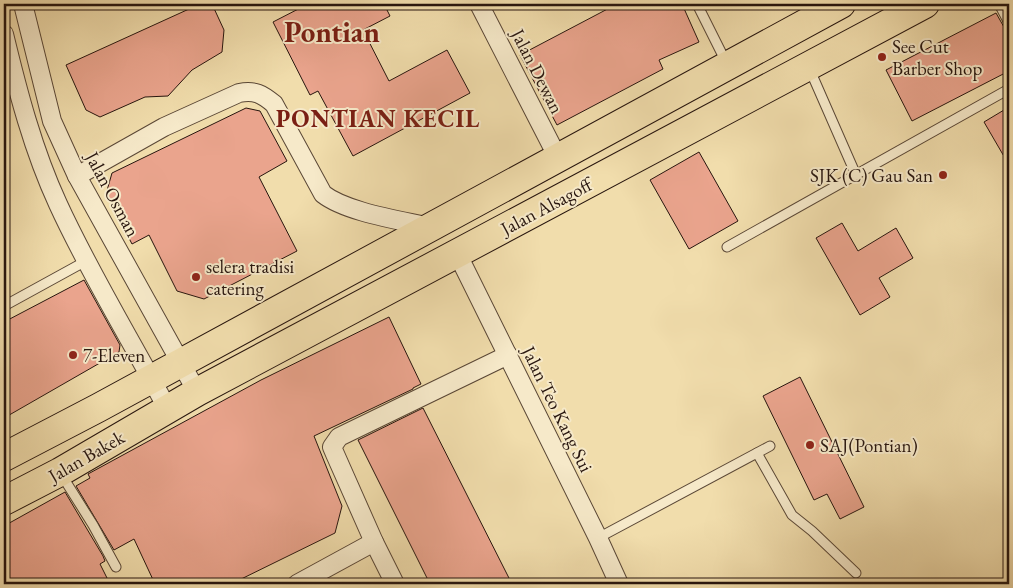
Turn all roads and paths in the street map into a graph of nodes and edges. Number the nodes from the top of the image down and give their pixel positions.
1 (479, 4) edge
2 (697, 4) edge
3 (842, 4) edge
4 (925, 4) edge
5 (999, 4) edge
6 (27, 5) edge
7 (1009, 23) edge
8 (4, 34) edge
9 (728, 65) junction
10 (809, 66) junction
11 (1009, 89) edge
12 (558, 158) junction
13 (856, 175) junction
14 (77, 176) junction
15 (430, 227) junction
16 (727, 247) dead end
17 (457, 253) junction
18 (86, 261) junction
19 (4, 306) edge
20 (508, 355) junction
21 (181, 362) junction
22 (151, 379) junction
23 (196, 392) junction
24 (166, 408) junction
25 (770, 446) dead end
26 (757, 453) junction
27 (4, 457) edge
28 (60, 472) junction
29 (4, 501) edge
30 (598, 538) junction
31 (374, 542) junction
32 (116, 567) dead end
33 (856, 573) dead end
34 (297, 584) edge
35 (395, 584) edge
36 (618, 584) edge

1 - 12 street, Jalan Dewan
2 - 9 lane
3 - 9 highway, Jalan Alsagoff
4 - 10 highway, Jalan Alsagoff
5 - 7 lane
6 - 14 street, Jalan Osman
8 - 18 street
9 - 12 highway, Jalan Alsagoff
10 - 13 lane
10 - 17 highway, Jalan Alsagoff
11 - 13 lane
12 - 15 highway, Jalan Alsagoff
13 - 16 lane
14 - 15 street
14 - 21 street, Jalan Osman
15 - 21 highway, Jalan Alsagoff
17 - 20 street, Jalan Teo Kang Sui
17 - 23 highway, Jalan Alsagoff
18 - 19 lane
18 - 22 street
20 - 30 street, Jalan Teo Kang Sui
20 - 31 street
21 - 22 highway, Jalan Alsagoff
21 - 23 street, Jalan Osman
22 - 24 street
22 - 27 highway, Jalan Bakek
23 - 24 highway, Jalan Alsagoff
24 - 28 highway, Jalan Bakek
25 - 26 lane
26 - 30 lane
26 - 33 lane
28 - 29 highway, Jalan Bakek
28 - 32 lane
30 - 36 street, Jalan Teo Kang Sui
31 - 34 street
31 - 35 street

